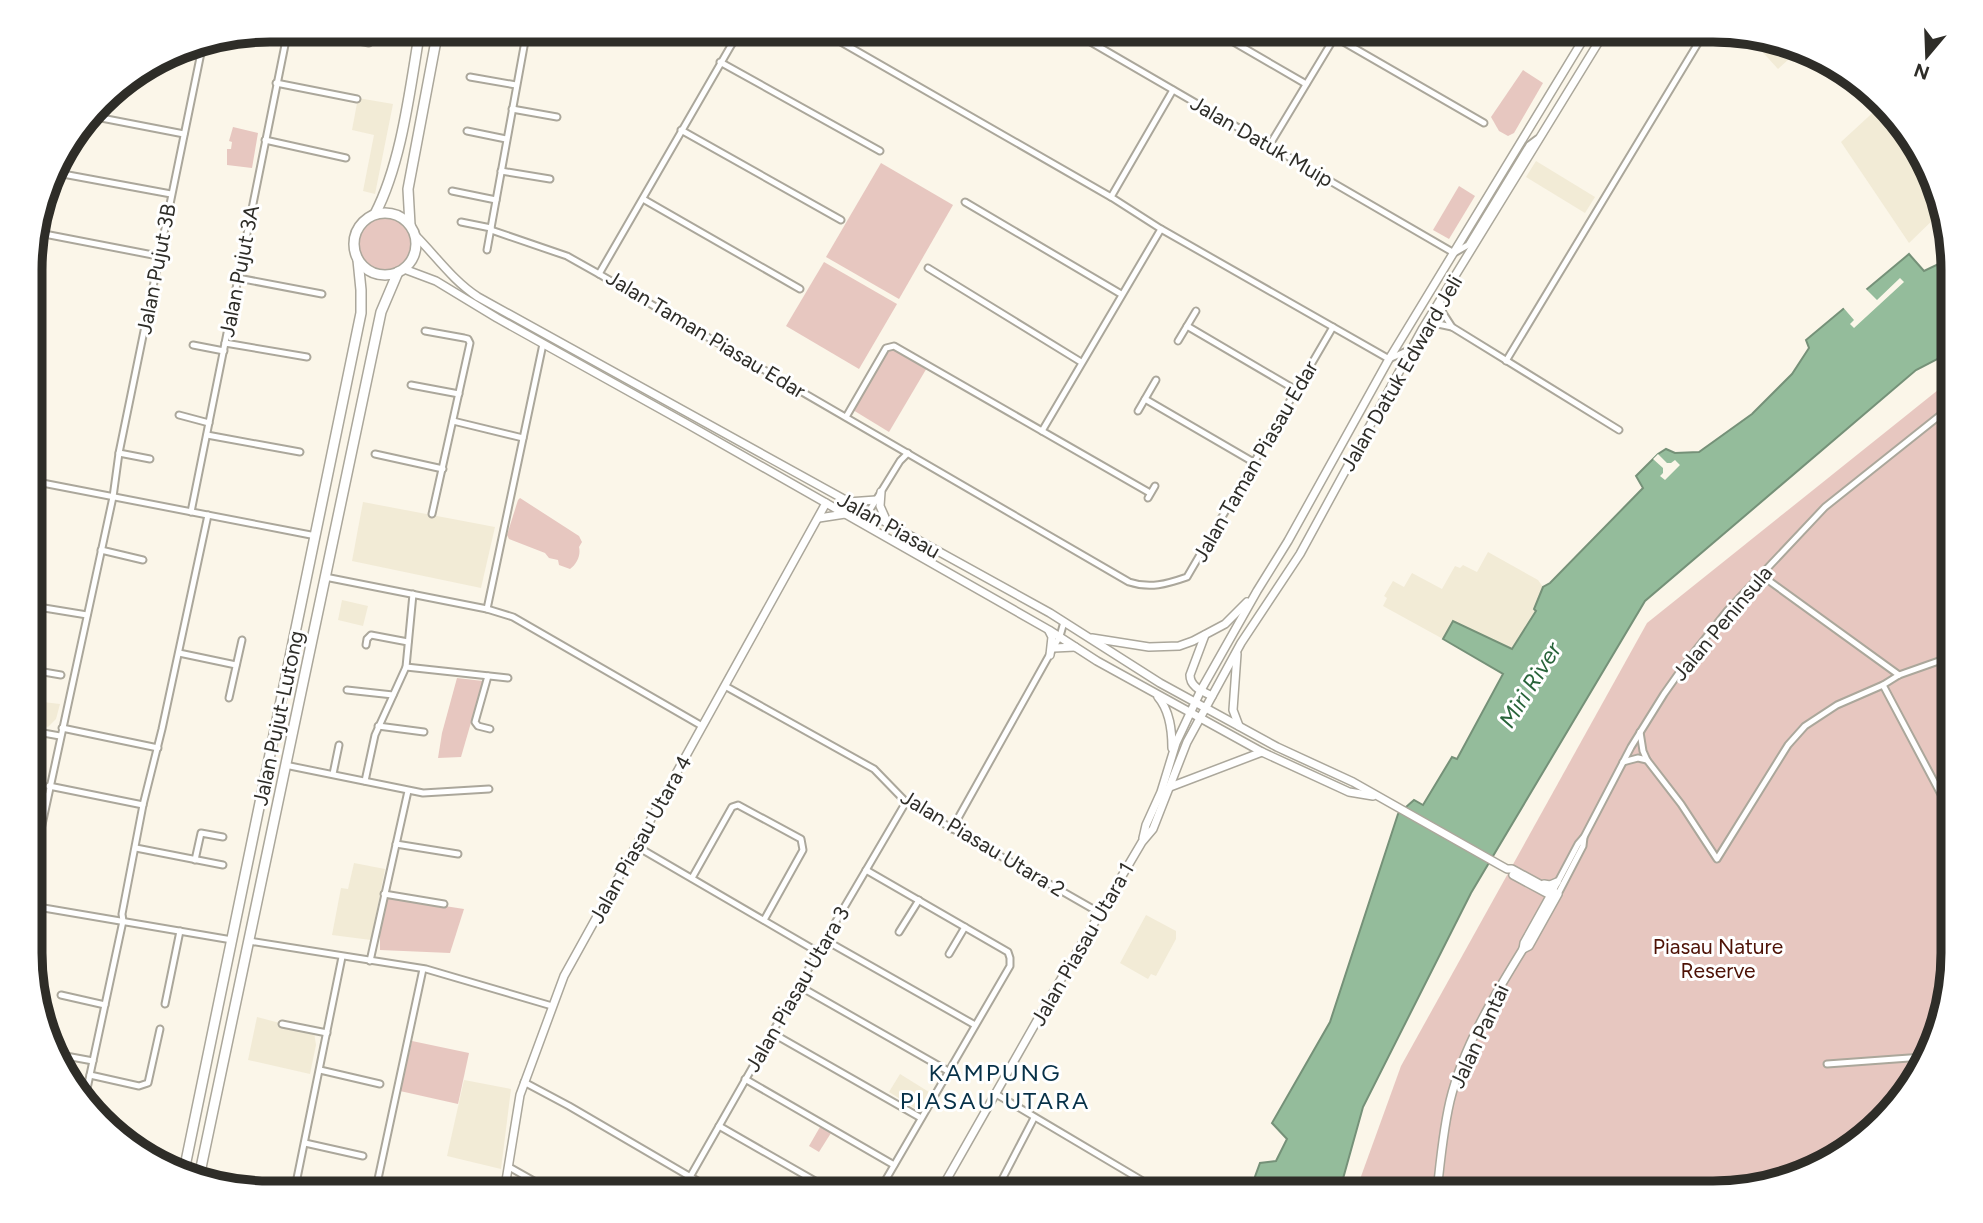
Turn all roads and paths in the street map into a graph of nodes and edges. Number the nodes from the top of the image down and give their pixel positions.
1 (285, 42) edge
2 (364, 42) edge
3 (418, 42) edge
4 (436, 42) edge
5 (525, 42) edge
6 (732, 42) edge
7 (842, 42) edge
8 (1091, 42) edge
9 (1234, 42) edge
10 (1332, 42) edge
11 (1344, 42) edge
12 (1582, 42) edge
13 (1599, 42) edge
14 (1699, 42) edge
15 (369, 43) dead end
16 (201, 53) edge
17 (720, 62) junction
18 (470, 77) dead end
19 (276, 83) junction
20 (1307, 84) junction
21 (516, 85) junction
22 (1173, 90) junction
23 (357, 99) dead end
24 (512, 109) junction
25 (557, 117) dead end
26 (101, 118) edge
27 (1484, 123) dead end
28 (681, 130) junction
29 (467, 131) dead end
30 (184, 134) junction
31 (1542, 136) junction
32 (506, 139) junction
33 (265, 140) junction
34 (1269, 146) junction
35 (880, 151) dead end
36 (346, 158) dead end
37 (501, 171) junction
38 (64, 174) edge
39 (550, 179) dead end
40 (452, 191) dead end
41 (171, 194) junction
42 (1111, 197) junction
43 (496, 200) junction
44 (643, 200) junction
45 (965, 202) dead end
46 (375, 214) junction
47 (841, 220) dead end
48 (461, 222) dead end
49 (410, 225) junction
50 (491, 229) junction
51 (1161, 229) junction
52 (45, 234) edge
53 (415, 234) junction
54 (486, 250) dead end
55 (1454, 253) junction
56 (158, 256) junction
57 (358, 260) junction
58 (928, 268) dead end
59 (401, 271) junction
60 (599, 274) junction
61 (238, 278) junction
62 (800, 289) dead end
63 (322, 294) dead end
64 (1121, 294) junction
65 (1440, 300) junction
66 (1196, 311) dead end
67 (1187, 326) junction
68 (1333, 327) junction
69 (1452, 327) junction
70 (1423, 328) junction
71 (425, 331) dead end
72 (1178, 341) dead end
73 (225, 343) junction
74 (543, 344) junction
75 (194, 345) dead end
76 (1412, 349) junction
77 (224, 351) junction
78 (307, 357) dead end
79 (1389, 359) junction
80 (1506, 361) junction
81 (1081, 362) junction
82 (1156, 380) dead end
83 (411, 385) dead end
84 (1296, 390) junction
85 (459, 394) junction
86 (1145, 399) junction
87 (676, 407) junction
88 (1138, 411) dead end
89 (1941, 414) edge
90 (179, 415) dead end
91 (671, 415) junction
92 (846, 417) junction
93 (453, 421) junction
94 (209, 423) junction
95 (1619, 430) dead end
96 (1042, 431) junction
97 (206, 435) junction
98 (523, 438) junction
99 (300, 452) dead end
100 (119, 453) junction
101 (908, 453) junction
102 (375, 454) dead end
103 (150, 459) dead end
104 (1255, 463) junction
105 (443, 469) junction
106 (1339, 482) junction
107 (42, 483) edge
108 (1155, 486) dead end
109 (824, 489) junction
110 (881, 492) junction
111 (1316, 492) junction
112 (813, 496) junction
113 (113, 497) junction
114 (876, 500) junction
115 (847, 502) junction
116 (826, 503) junction
117 (191, 512) junction
118 (868, 513) junction
119 (432, 514) dead end
120 (846, 514) junction
121 (208, 515) junction
122 (817, 520) junction
123 (889, 525) junction
124 (871, 528) junction
125 (316, 536) junction
126 (101, 550) junction
127 (143, 560) dead end
128 (1761, 575) junction
129 (324, 577) junction
130 (1257, 591) junction
131 (413, 594) junction
132 (1005, 606) junction
133 (42, 608) edge
134 (487, 609) junction
135 (1050, 612) junction
136 (86, 615) junction
137 (1064, 622) junction
138 (1049, 630) junction
139 (1206, 634) junction
140 (1060, 636) junction
141 (1088, 638) junction
142 (242, 640) dead end
143 (408, 642) junction
144 (366, 645) dead end
145 (1078, 648) junction
146 (1238, 649) junction
147 (1053, 650) junction
148 (179, 653) junction
149 (1941, 660) edge
150 (236, 665) junction
151 (406, 667) junction
152 (42, 672) edge
153 (61, 675) dead end
154 (1899, 675) junction
155 (488, 676) junction
156 (508, 678) dead end
157 (1883, 685) junction
158 (724, 686) junction
159 (347, 690) dead end
160 (1201, 690) junction
161 (1153, 691) junction
162 (393, 695) junction
163 (1212, 696) junction
164 (229, 698) dead end
165 (1195, 701) junction
166 (1206, 708) junction
167 (1189, 712) junction
168 (1200, 718) junction
169 (378, 726) junction
170 (702, 726) junction
171 (1239, 726) junction
172 (62, 728) junction
173 (490, 729) dead end
174 (424, 732) dead end
175 (1640, 732) junction
176 (42, 733) edge
177 (60, 736) junction
178 (339, 745) dead end
179 (158, 748) junction
180 (1262, 752) junction
181 (1172, 756) junction
182 (1647, 760) junction
183 (1623, 762) junction
184 (285, 765) junction
185 (333, 774) junction
186 (365, 781) junction
187 (50, 786) junction
188 (1170, 787) junction
189 (489, 789) dead end
190 (408, 790) junction
191 (1941, 794) edge
192 (42, 795) edge
193 (47, 796) junction
194 (1377, 797) junction
195 (906, 802) junction
196 (143, 805) junction
197 (42, 818) edge
198 (952, 829) junction
199 (223, 837) dead end
200 (1584, 837) junction
201 (1142, 842) junction
202 (396, 844) junction
203 (636, 846) junction
204 (136, 848) junction
205 (458, 854) dead end
206 (195, 860) junction
207 (223, 865) dead end
208 (866, 870) junction
209 (692, 878) junction
210 (1557, 882) junction
211 (1537, 886) junction
212 (384, 894) junction
213 (1554, 895) junction
214 (919, 900) junction
215 (444, 904) dead end
216 (42, 908) edge
217 (1542, 911) junction
218 (1100, 913) junction
219 (764, 920) junction
220 (123, 921) junction
221 (965, 927) junction
222 (180, 931) junction
223 (900, 932) dead end
224 (232, 940) junction
225 (825, 940) junction
226 (249, 941) junction
227 (1523, 949) junction
228 (818, 952) junction
229 (949, 954) dead end
230 (342, 957) junction
231 (369, 961) junction
232 (423, 969) junction
233 (799, 986) junction
234 (61, 995) dead end
235 (165, 1004) dead end
236 (105, 1005) junction
237 (552, 1006) junction
238 (282, 1024) dead end
239 (975, 1025) junction
240 (160, 1029) dead end
241 (327, 1033) junction
242 (772, 1033) junction
243 (67, 1056) edge
244 (1916, 1058) edge
245 (93, 1061) junction
246 (1827, 1064) dead end
247 (320, 1070) junction
248 (948, 1072) junction
249 (90, 1075) junction
250 (745, 1079) junction
251 (524, 1082) junction
252 (380, 1084) dead end
253 (87, 1089) edge
254 (996, 1094) junction
255 (921, 1118) junction
256 (1034, 1118) junction
257 (719, 1126) junction
258 (305, 1143) junction
259 (363, 1156) dead end
260 (185, 1164) edge
261 (894, 1164) junction
262 (509, 1167) junction
263 (201, 1170) edge
264 (690, 1177) junction
265 (1003, 1179) joint
266 (297, 1181) edge
267 (378, 1181) edge
268 (506, 1181) edge
269 (534, 1181) edge
270 (697, 1181) edge
271 (815, 1181) edge
272 (885, 1181) edge
273 (946, 1181) edge
274 (1007, 1181) edge
275 (1142, 1181) edge
276 (1438, 1181) edge

1 - 19 street, Jalan Pujut 3A
2 - 15 street
3 - 46 highway
4 - 49 highway
5 - 21 street
6 - 17 street, Jalan Taman Piasau Edar
7 - 42 street
8 - 22 street, Jalan Datuk Muip
9 - 20 street
10 - 20 street
11 - 27 street
12 - 55 street, Jalan Datuk Edward Jeli
13 - 31 street, Jalan Datuk Edward Jeli
14 - 80 street
16 - 30 street, Jalan Pujut 3B
17 - 28 street, Jalan Taman Piasau Edar
17 - 35 street
18 - 21 street
19 - 23 street
19 - 33 street, Jalan Pujut 3A
20 - 34 street
21 - 24 street
22 - 34 street, Jalan Datuk Muip
22 - 42 street
24 - 25 street
24 - 32 street
26 - 30 street
28 - 44 street, Jalan Taman Piasau Edar
28 - 47 street
29 - 32 street
30 - 41 street, Jalan Pujut 3B
31 - 55 street
31 - 65 street, Jalan Datuk Edward Jeli
32 - 37 street
33 - 36 street
33 - 61 street, Jalan Pujut 3A
34 - 55 street, Jalan Datuk Muip
37 - 39 street
37 - 43 street
38 - 41 street
40 - 43 street
41 - 56 street, Jalan Pujut 3B
42 - 51 street
43 - 50 street
44 - 60 street, Jalan Taman Piasau Edar
44 - 62 street
45 - 64 street
46 - 49 highway
46 - 57 highway
48 - 50 street
49 - 53 highway
50 - 54 street
50 - 60 street
51 - 64 street
51 - 68 street
52 - 56 street
53 - 59 highway
53 - 87 street, Jalan Piasau
55 - 79 street, Jalan Datuk Edward Jeli
56 - 100 street, Jalan Pujut 3B
57 - 59 highway
57 - 125 highway, Jalan Pujut-Lutong
58 - 81 street
59 - 74 street, Jalan Piasau
59 - 129 highway, Jalan Pujut-Lutong
60 - 92 street, Jalan Taman Piasau Edar
61 - 63 street
61 - 73 street, Jalan Pujut 3A
64 - 81 street
65 - 69 street
65 - 70 street, Jalan Datuk Edward Jeli
66 - 67 street
67 - 72 street
67 - 84 street
68 - 79 street
68 - 84 street, Jalan Taman Piasau Edar
69 - 70 street
69 - 80 street
70 - 76 street, Jalan Datuk Edward Jeli
71 - 85 street
73 - 77 street, Jalan Pujut 3A
73 - 78 street
74 - 91 street, Jalan Piasau
74 - 98 street
75 - 77 street
76 - 79 street
76 - 106 street, Jalan Datuk Edward Jeli
77 - 94 street, Jalan Pujut 3A
79 - 111 street, Jalan Datuk Edward Jeli
80 - 95 street
81 - 96 street
82 - 86 street
83 - 85 street
84 - 104 street, Jalan Taman Piasau Edar
85 - 93 street
86 - 88 street
86 - 104 street
87 - 91 street
87 - 109 street, Jalan Piasau
89 - 128 street, Jalan Peninsula
90 - 94 street
91 - 112 street, Jalan Piasau
92 - 96 street
92 - 101 street, Jalan Taman Piasau Edar
93 - 98 street
93 - 105 street
94 - 97 street, Jalan Pujut 3A
96 - 108 street
97 - 99 street
97 - 117 street, Jalan Pujut 3A
98 - 134 street
100 - 103 street
100 - 113 street, Jalan Pujut 3B
101 - 104 street, Jalan Taman Piasau Edar
101 - 110 street
102 - 105 street
105 - 119 street
106 - 111 street
106 - 146 street, Jalan Datuk Edward Jeli
107 - 113 street
109 - 115 street, Jalan Piasau
109 - 116 street
110 - 114 street
110 - 123 street
111 - 130 street, Jalan Datuk Edward Jeli
112 - 116 street, Jalan Piasau
112 - 122 street
113 - 117 street
113 - 126 street, Jalan Pujut 3B
114 - 115 street
114 - 118 street
115 - 118 street, Jalan Piasau
116 - 120 street, Jalan Piasau
116 - 122 street, Jalan Piasau Utara 4
117 - 121 street
118 - 123 street, Jalan Piasau
118 - 124 street
120 - 122 street
120 - 124 street, Jalan Piasau
121 - 125 street
121 - 148 street
122 - 158 street, Jalan Piasau Utara 4
123 - 135 street, Jalan Piasau
124 - 132 street, Jalan Piasau
125 - 224 highway, Jalan Pujut-Lutong
126 - 127 street
126 - 136 street, Jalan Pujut 3B
128 - 154 street
128 - 175 street, Jalan Peninsula
129 - 131 street
129 - 184 highway, Jalan Pujut-Lutong
130 - 139 street
130 - 160 street, Jalan Datuk Edward Jeli
131 - 134 street
131 - 143 street
132 - 135 street
132 - 138 street, Jalan Piasau
133 - 136 street
134 - 170 street
135 - 137 street, Jalan Piasau
136 - 172 street, Jalan Pujut 3B
137 - 140 street
137 - 141 street, Jalan Piasau
138 - 140 street, Jalan Piasau
138 - 147 street
139 - 141 street
139 - 160 street
140 - 145 street, Jalan Piasau
140 - 147 street
141 - 165 street, Jalan Piasau
142 - 150 street
143 - 144 street
143 - 151 street
145 - 147 street
145 - 161 street, Jalan Piasau
146 - 163 street, Jalan Datuk Edward Jeli
146 - 171 street
147 - 198 street
148 - 150 street
148 - 179 street
149 - 154 street
150 - 164 street
151 - 155 street
151 - 162 street
152 - 153 street
154 - 157 street
155 - 156 street
155 - 173 street
157 - 182 street
157 - 191 street
158 - 170 street, Jalan Piasau Utara 4
158 - 195 street, Jalan Piasau Utara 2
159 - 162 street
160 - 163 street
160 - 165 street, Jalan Datuk Edward Jeli
161 - 167 street, Jalan Piasau
161 - 181 street
162 - 169 street
163 - 166 street, Jalan Datuk Edward Jeli
165 - 166 street, Jalan Piasau
165 - 167 street, Jalan Datuk Edward Jeli
166 - 168 street, Jalan Datuk Edward Jeli
166 - 171 street, Jalan Piasau
167 - 168 street, Jalan Piasau
167 - 181 street, Jalan Piasau Utara 1
168 - 180 street, Jalan Piasau
168 - 188 street, Jalan Piasau Utara 1
169 - 174 street
169 - 186 street
170 - 203 street, Jalan Piasau Utara 4
171 - 194 street, Jalan Piasau
172 - 177 street, Jalan Pujut 3B
172 - 179 street
175 - 182 street
175 - 183 street, Jalan Peninsula
176 - 177 street
177 - 187 street, Jalan Pujut 3B
178 - 185 street
179 - 196 street
180 - 188 street
180 - 194 street, Jalan Piasau
181 - 201 street, Jalan Piasau Utara 1
182 - 183 street
183 - 200 street, Jalan Peninsula
184 - 185 street
184 - 226 highway, Jalan Pujut-Lutong
185 - 186 street
186 - 190 street
187 - 193 street, Jalan Pujut 3B
187 - 196 street
188 - 201 street, Jalan Piasau Utara 1
189 - 190 street
190 - 202 street
192 - 193 street
193 - 197 street, Jalan Pujut 3B
194 - 211 street, Jalan Piasau
195 - 198 street, Jalan Piasau Utara 2
195 - 208 street, Jalan Piasau Utara 3
196 - 204 street
198 - 218 street, Jalan Piasau Utara 2
199 - 206 street
200 - 210 street, Jalan Peninsula
200 - 213 street
201 - 218 street, Jalan Piasau Utara 1
202 - 205 street
202 - 212 street
203 - 209 street
203 - 237 street, Jalan Piasau Utara 4
204 - 206 street
204 - 220 street
206 - 207 street
208 - 214 street
208 - 225 street, Jalan Piasau Utara 3
209 - 219 street
209 - 219 street
210 - 211 street
210 - 213 street, Jalan Peninsula
211 - 213 street
211 - 217 street
212 - 215 street
212 - 231 street
213 - 217 street, Jalan Pantai
213 - 227 street
214 - 221 street
214 - 223 street
216 - 220 street
217 - 227 street, Jalan Pantai
218 - 254 street, Jalan Piasau Utara 1
219 - 228 street
220 - 222 street
220 - 236 street
221 - 229 street
221 - 239 street
222 - 224 street
222 - 235 street
224 - 260 highway, Jalan Pujut-Lutong
225 - 228 street, Jalan Piasau Utara 3
225 - 239 street
226 - 230 street
226 - 263 highway, Jalan Pujut-Lutong
227 - 276 street, Jalan Pantai
228 - 233 street, Jalan Piasau Utara 3
230 - 231 street
230 - 241 street
231 - 232 street
232 - 237 street
232 - 267 street
233 - 242 street, Jalan Piasau Utara 3
233 - 248 street
234 - 236 street
236 - 245 street
237 - 251 street, Jalan Piasau Utara 4
238 - 241 street
239 - 248 street
240 - 249 street
241 - 247 street
242 - 250 street, Jalan Piasau Utara 3
242 - 255 street
243 - 245 street
244 - 246 street
245 - 249 street
247 - 252 street
247 - 258 street
248 - 255 street
249 - 253 street
250 - 257 street, Jalan Piasau Utara 3
250 - 261 street
251 - 262 street, Jalan Piasau Utara 4
251 - 264 street
254 - 256 street
254 - 273 street, Jalan Piasau Utara 1
255 - 261 street
256 - 265 street
256 - 275 street
257 - 264 street, Jalan Piasau Utara 3
257 - 271 street
258 - 259 street
258 - 266 street
261 - 272 street
262 - 268 street, Jalan Piasau Utara 4
262 - 269 street
264 - 270 street
265 - 274 street

